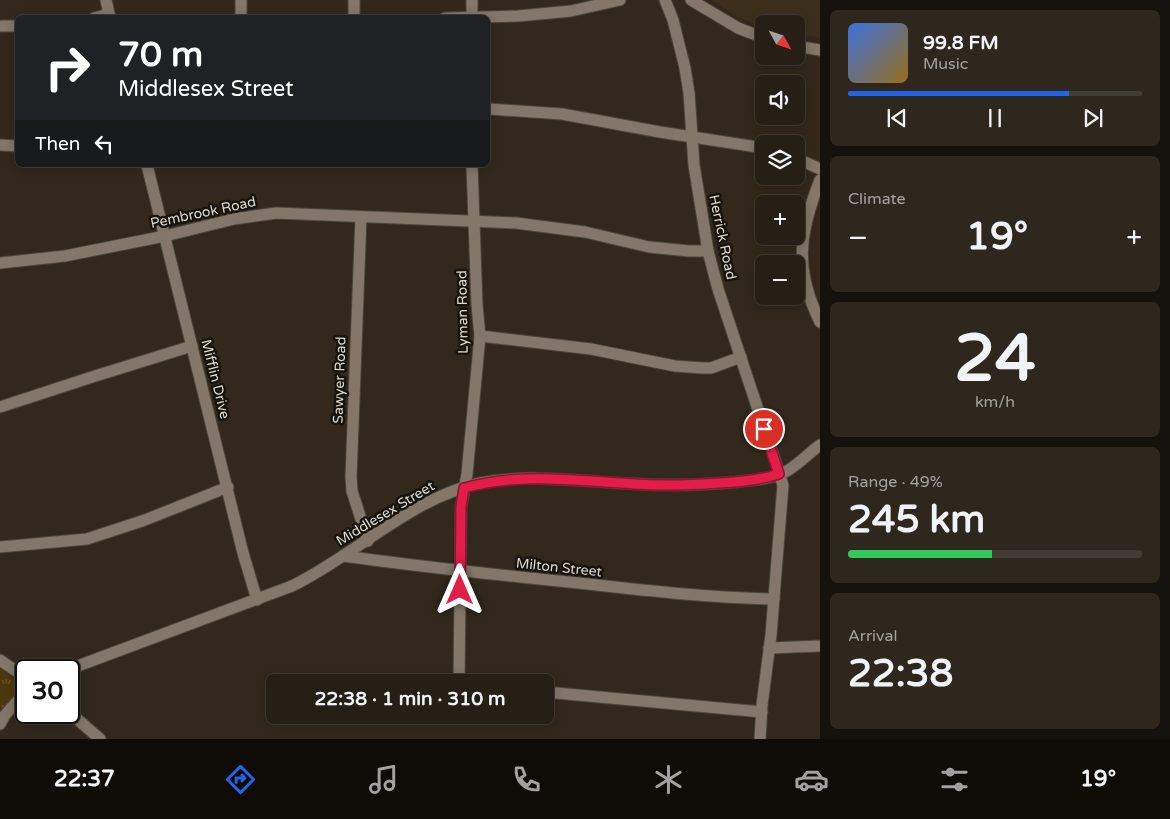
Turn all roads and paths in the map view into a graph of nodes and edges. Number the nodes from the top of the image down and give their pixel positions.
1 (106, 0) edge
2 (241, 0) edge
3 (354, 0) edge
4 (472, 0) edge
5 (620, 0) edge
6 (665, 0) edge
7 (691, 0) edge
8 (110, 15) edge
9 (241, 15) edge
10 (354, 15) edge
11 (472, 15) edge
12 (490, 17) edge
13 (2, 26) dead end
14 (15, 26) edge
15 (755, 35) edge
16 (805, 48) edge
17 (820, 50) edge
18 (490, 109) edge
19 (693, 136) junction
20 (0, 145) edge
21 (15, 146) edge
22 (755, 146) edge
23 (805, 162) edge
24 (147, 167) edge
25 (472, 167) edge
26 (820, 169) edge
27 (820, 180) edge
28 (361, 217) junction
29 (474, 220) junction
30 (164, 236) junction
31 (708, 251) junction
32 (0, 263) edge
33 (820, 322) edge
34 (480, 336) junction
35 (192, 346) junction
36 (740, 357) junction
37 (0, 407) edge
38 (820, 445) edge
39 (779, 474) junction
40 (228, 488) junction
41 (464, 488) junction
42 (368, 541) junction
43 (0, 547) edge
44 (343, 556) junction
45 (460, 572) junction
46 (774, 599) junction
47 (257, 600) junction
48 (820, 646) edge
49 (769, 648) junction
50 (0, 660) edge
51 (80, 665) edge
52 (15, 670) edge
53 (459, 674) edge
54 (554, 693) edge
55 (15, 704) edge
56 (762, 712) junction
57 (80, 722) edge
58 (0, 724) edge
59 (100, 739) edge
60 (760, 739) edge

1 - 8 street
2 - 9 street
3 - 10 street
4 - 11 street
5 - 12 street
6 - 19 street, Herrick Road
7 - 15 street
13 - 14 street
16 - 17 street
18 - 19 street
19 - 22 street
19 - 31 street, Herrick Road
20 - 21 street
23 - 26 street
24 - 30 street, Mifflin Drive
25 - 29 street, Lyman Road
27 - 33 street
28 - 29 street, Pembrook Road
28 - 30 street, Pembrook Road
28 - 42 street, Sawyer Road
29 - 31 street, Pembrook Road
29 - 34 street, Lyman Road
30 - 32 street, Pembrook Road
30 - 35 street, Mifflin Drive
31 - 36 street, Herrick Road
34 - 36 street
34 - 41 street, Lyman Road
35 - 37 street
35 - 40 street, Mifflin Drive
36 - 39 street, Herrick Road
38 - 39 street, Middlesex Street
39 - 41 street, Middlesex Street
39 - 46 street, Herrick Road
40 - 43 street
40 - 47 street, Mifflin Drive
41 - 42 street, Middlesex Street
41 - 45 street, Lyman Road
42 - 44 street, Middlesex Street
44 - 45 street, Milton Street
44 - 47 street, Middlesex Street
45 - 46 street, Milton Street
45 - 53 street, Lyman Road
46 - 49 street, Herrick Road
47 - 51 street, Middlesex Street
48 - 49 street
49 - 56 street, Herrick Road
50 - 52 street
54 - 56 street
55 - 58 street
56 - 60 street, Herrick Road
57 - 59 street

